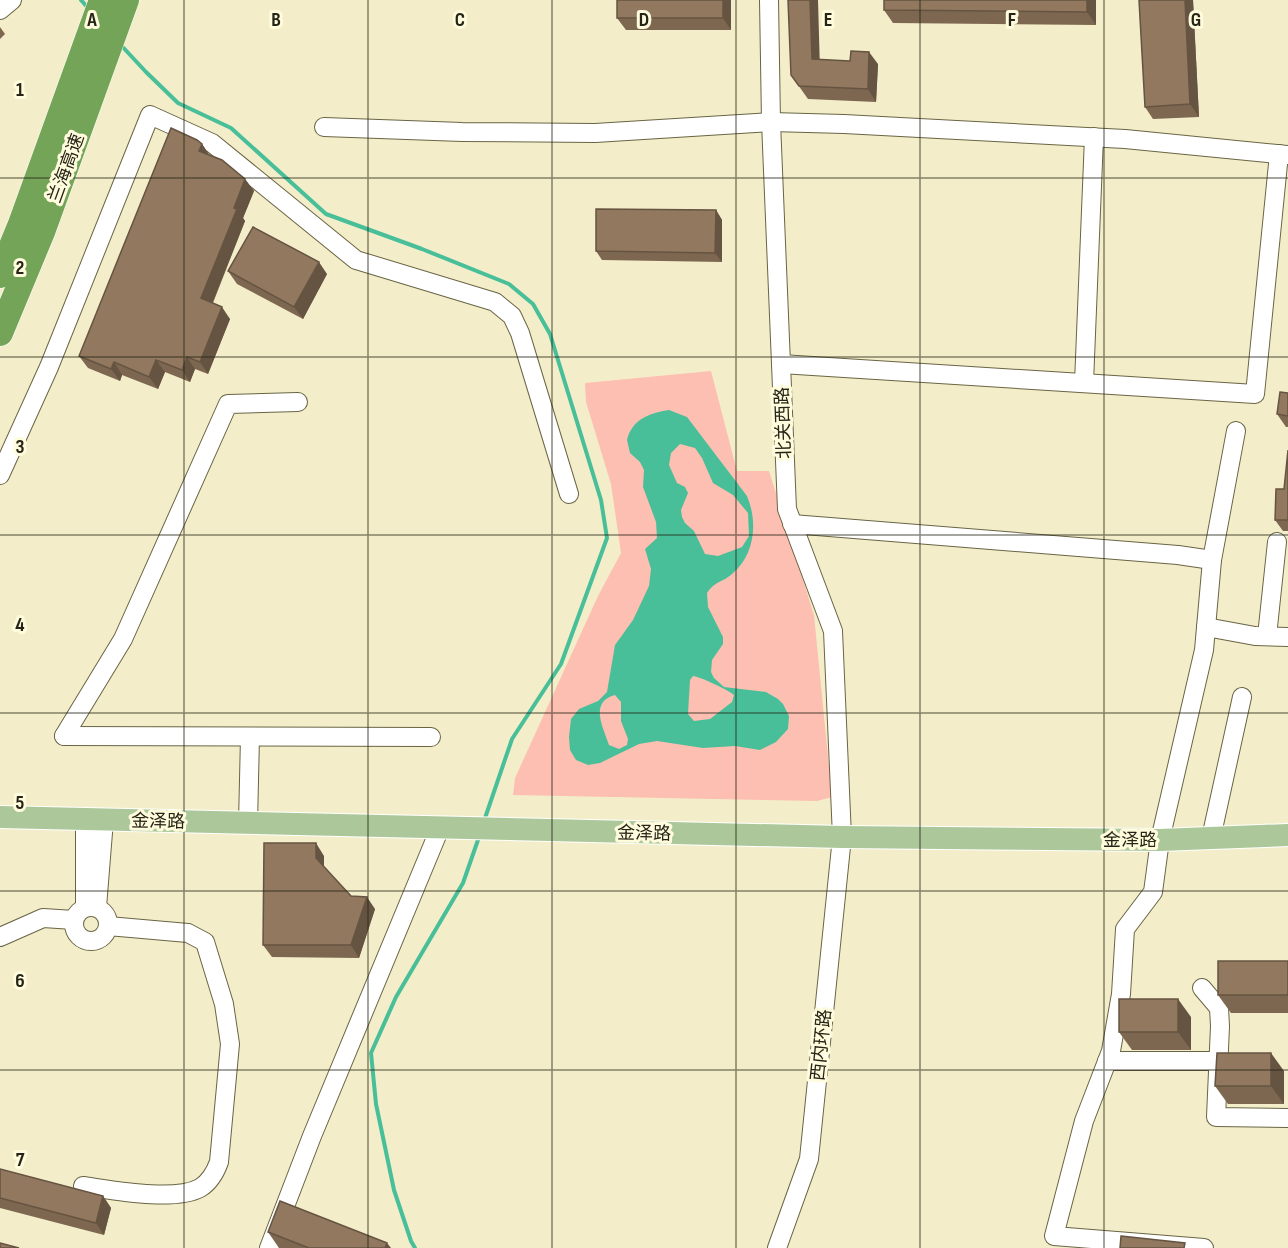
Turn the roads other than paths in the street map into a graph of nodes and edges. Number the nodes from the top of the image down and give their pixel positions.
1 (12, 0) edge
2 (769, 0) edge
3 (117, 2) edge
4 (0, 10) edge
5 (771, 122) junction
6 (324, 127) dead end
7 (1094, 137) junction
8 (1284, 154) edge
9 (0, 275) edge
10 (0, 333) edge
11 (781, 364) junction
12 (1084, 383) junction
13 (298, 402) dead end
14 (1236, 431) dead end
15 (0, 475) edge
16 (569, 494) dead end
17 (792, 524) junction
18 (1277, 542) dead end
19 (1212, 560) junction
20 (1206, 627) junction
21 (1267, 636) junction
22 (1288, 637) edge
23 (1242, 697) dead end
24 (250, 737) junction
25 (431, 737) dead end
26 (0, 818) edge
27 (95, 820) junction
28 (248, 823) junction
29 (440, 828) junction
30 (1288, 835) edge
31 (842, 837) junction
32 (1211, 838) junction
33 (1160, 840) junction
34 (85, 911) junction
35 (108, 926) junction
36 (0, 937) edge
37 (1202, 988) dead end
38 (1107, 1061) junction
39 (1219, 1061) junction
40 (1288, 1118) edge
41 (83, 1186) dead end
42 (269, 1248) edge
43 (777, 1248) edge
44 (1204, 1248) edge

1 - 4 street
2 - 5 street, 北关西路
3 - 9 highway, 兰海高速
3 - 10 highway, 兰海高速
5 - 6 street
5 - 7 street
5 - 11 street, 北关西路
7 - 8 street
7 - 12 street
8 - 12 street
11 - 12 street
11 - 17 street, 北关西路
13 - 24 street
14 - 19 street
15 - 16 street
17 - 19 street
17 - 31 street, 北关西路
18 - 21 street
19 - 20 street
20 - 21 street
20 - 33 street
21 - 22 street
23 - 32 street
24 - 25 street
24 - 28 street
26 - 27 main road, 金泽路
27 - 28 main road, 金泽路
27 - 34 street
28 - 29 main road, 金泽路
29 - 31 main road, 金泽路
29 - 42 street
30 - 32 main road, 金泽路
31 - 33 main road, 金泽路
31 - 43 street, 西内环路
32 - 33 main road, 金泽路
33 - 38 street
34 - 35 street
34 - 35 street
34 - 36 street
35 - 41 street
37 - 39 street
38 - 39 street
38 - 44 street
39 - 40 street

